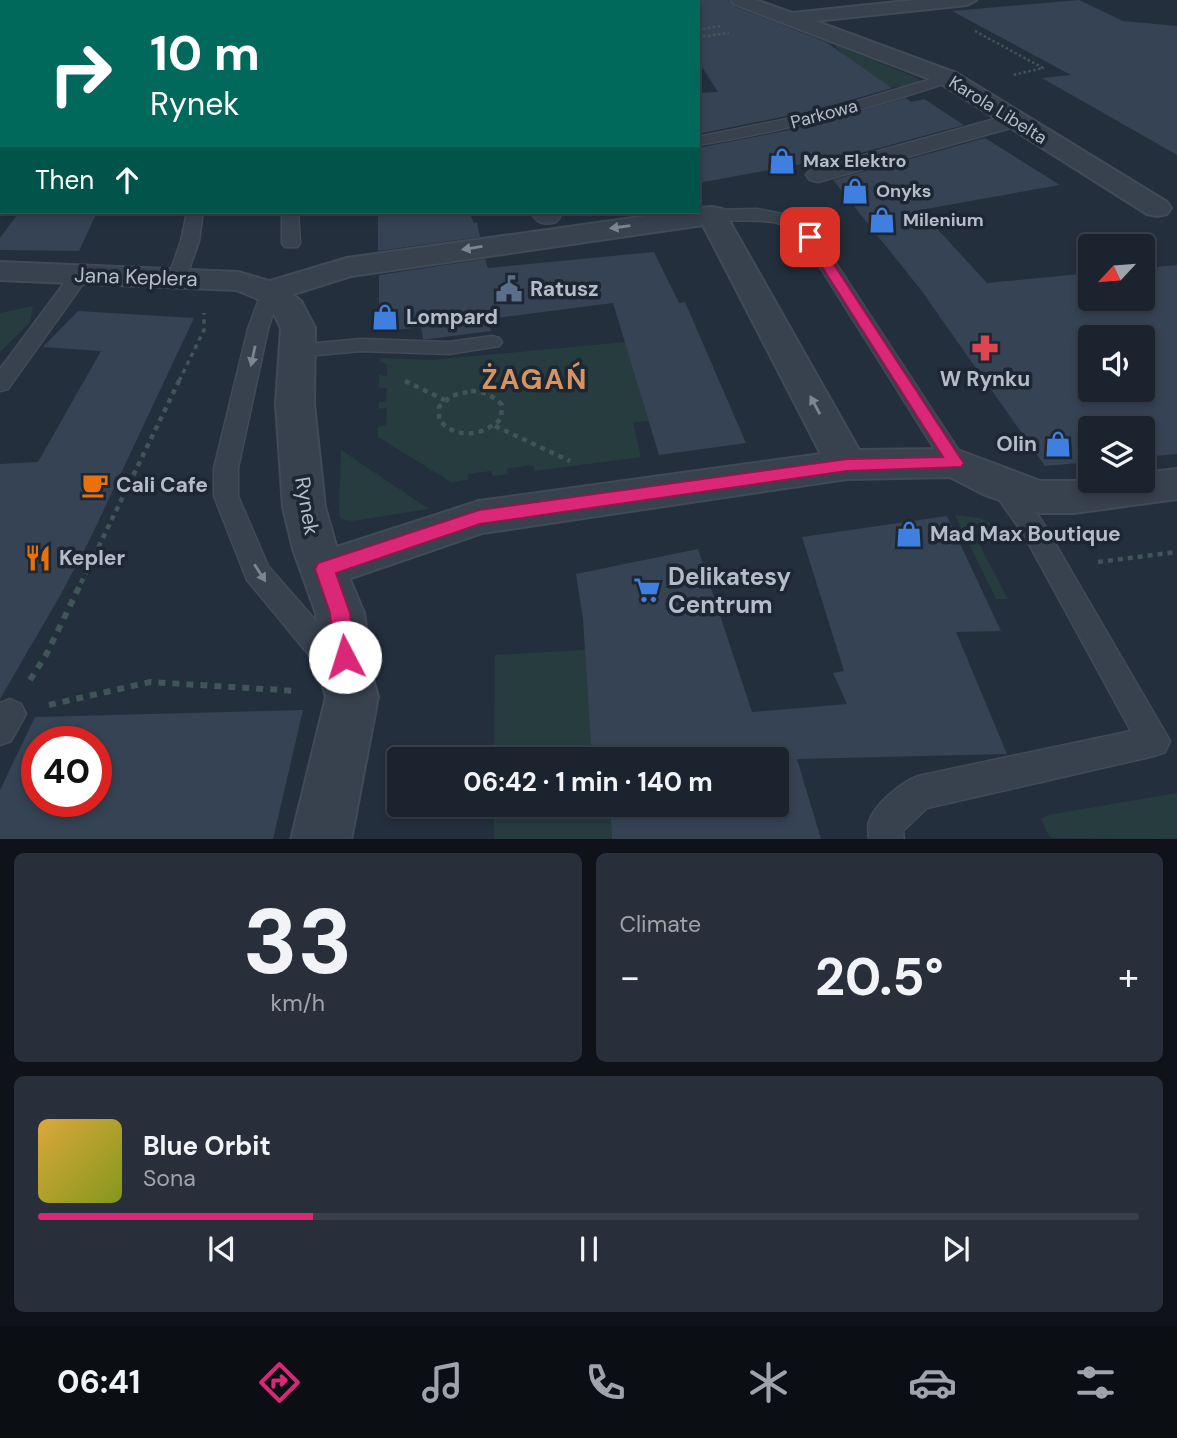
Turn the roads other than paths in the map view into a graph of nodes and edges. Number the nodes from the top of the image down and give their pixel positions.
1 (740, 0) edge
2 (967, 0) edge
3 (789, 19) junction
4 (948, 78) junction
5 (1013, 120) junction
6 (700, 141) edge
7 (818, 175) dead end
8 (1157, 208) dead end
9 (195, 214) edge
10 (290, 214) edge
11 (712, 215) junction
12 (291, 243) dead end
13 (0, 271) edge
14 (81, 274) junction
15 (177, 278) junction
16 (271, 290) junction
17 (492, 342) dead end
18 (296, 351) junction
19 (0, 384) edge
20 (955, 463) junction
21 (847, 465) junction
22 (1000, 484) junction
23 (1177, 484) edge
24 (325, 569) junction
25 (323, 685) junction
26 (321, 839) edge
27 (887, 839) edge

1 - 3 street, Karola Libelta
2 - 3 street, Karola Libelta
3 - 4 street, Karola Libelta
4 - 5 street, Karola Libelta
4 - 6 lane, Parkowa
5 - 7 street
5 - 8 street, Karola Libelta
9 - 15 lane
10 - 12 lane
11 -> 16 street
11 - 20 lane
21 -> 11 street
13 - 14 street, Jana Keplera
14 - 15 street, Jana Keplera
14 - 19 lane
15 - 16 street, Jana Keplera
16 - 18 street, Rynek
16 -> 25 lane
17 - 18 lane
18 - 24 street, Rynek
20 - 21 street
20 - 22 street
21 - 24 street
22 - 23 street
22 - 27 lane
24 - 25 street, Rynek
25 - 26 street, Rynek

